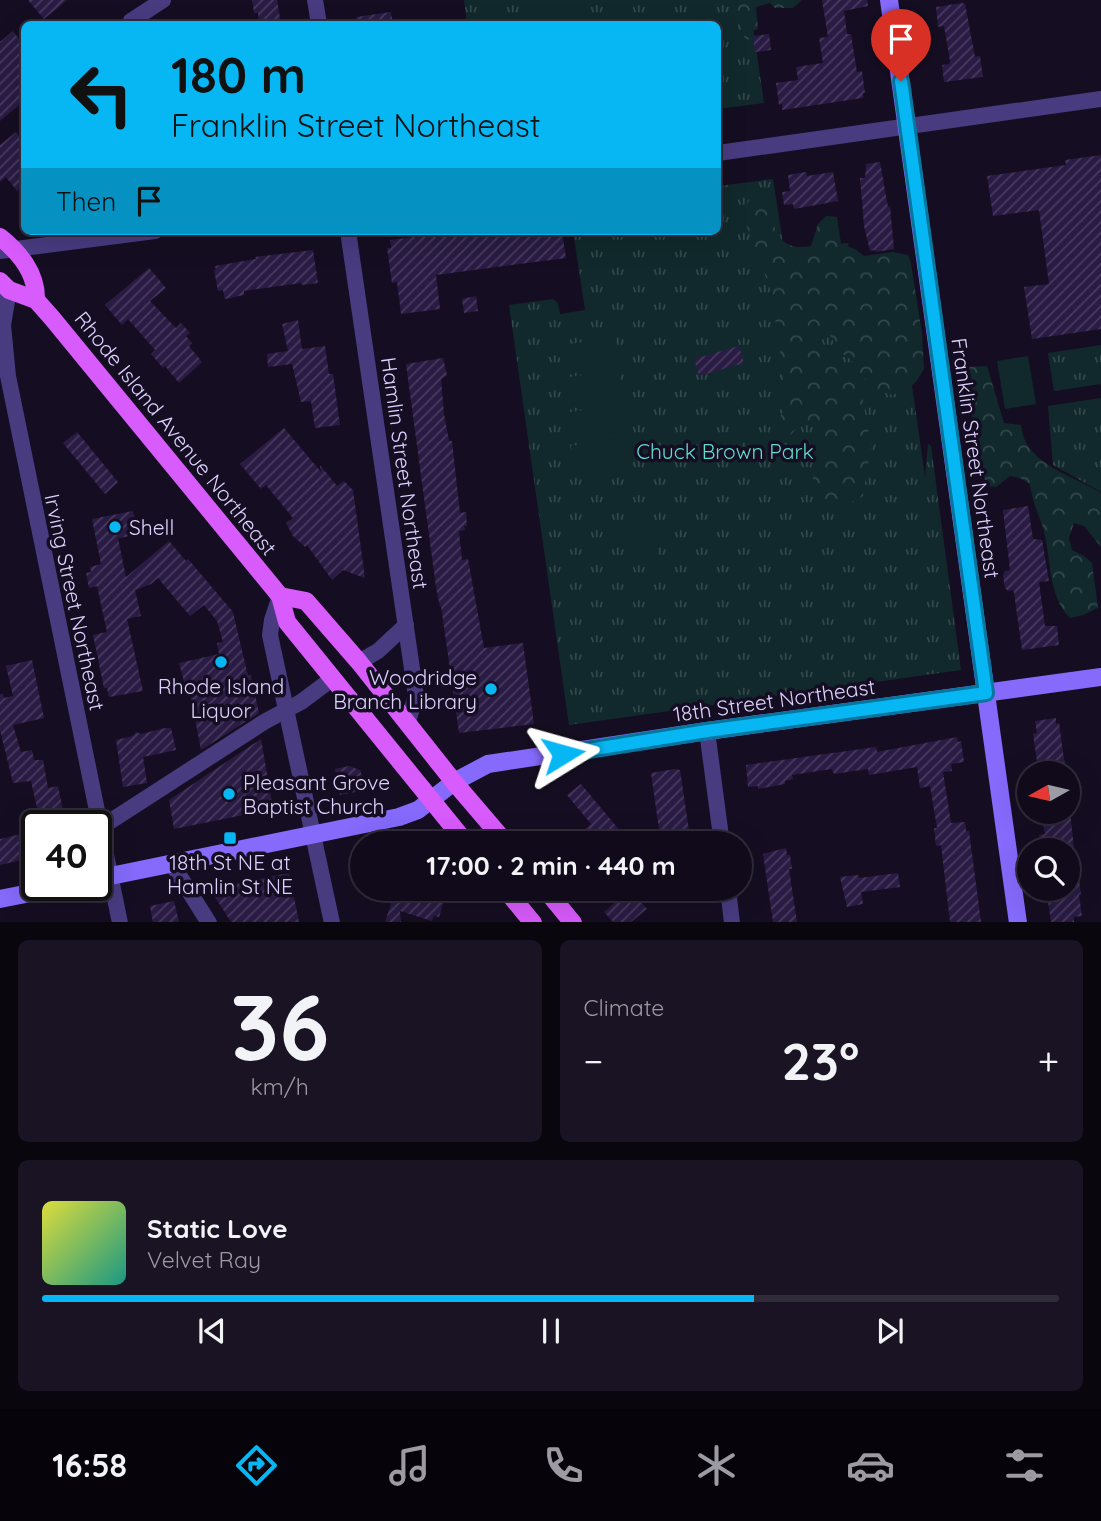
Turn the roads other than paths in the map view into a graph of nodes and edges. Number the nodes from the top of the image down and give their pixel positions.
1 (163, 0) edge
2 (315, 0) edge
3 (889, 0) edge
4 (134, 21) edge
5 (318, 21) edge
6 (1101, 99) edge
7 (907, 126) junction
8 (721, 153) edge
9 (124, 235) edge
10 (349, 235) edge
11 (0, 237) edge
12 (7, 250) edge
13 (5, 285) edge
14 (36, 300) junction
15 (280, 596) junction
16 (406, 625) junction
17 (359, 662) junction
18 (1101, 677) edge
19 (332, 679) junction
20 (986, 693) junction
21 (285, 710) junction
22 (408, 721) junction
23 (707, 731) junction
24 (454, 782) junction
25 (430, 799) junction
26 (96, 810) edge
27 (112, 820) edge
28 (456, 831) edge
29 (496, 831) edge
30 (720, 831) edge
31 (315, 835) junction
32 (172, 864) junction
33 (112, 876) edge
34 (21, 895) edge
35 (0, 899) edge
36 (112, 900) edge
37 (515, 901) edge
38 (555, 901) edge
39 (729, 901) edge
40 (120, 922) edge
41 (209, 922) edge
42 (332, 922) edge
43 (533, 922) edge
44 (573, 922) edge
45 (732, 922) edge
46 (1018, 922) edge

1 - 4 street
2 - 5 street
3 - 7 street, Franklin Street Northeast
6 - 7 street
7 - 8 street
7 - 20 street, Franklin Street Northeast
9 - 12 street
10 - 16 street, Hamlin Street Northeast
11 - 12 main road, Rhode Island Avenue Northeast
12 - 14 main road, Rhode Island Avenue Northeast
13 - 14 main road
13 - 26 street, Irving Street Northeast
14 - 15 main road, Rhode Island Avenue Northeast
15 - 17 main road
15 - 19 main road, Rhode Island Avenue Northeast
15 - 21 street
16 - 17 street
16 - 22 street, Hamlin Street Northeast
17 - 22 main road
18 - 20 street, 18th Street Northeast
19 - 21 street
19 - 25 main road, Rhode Island Avenue Northeast
20 - 23 street, 18th Street Northeast
20 - 46 street, Franklin Street Northeast
21 - 27 street
21 - 31 street
22 - 24 main road
23 - 24 street, 18th Street Northeast
23 - 30 street
24 - 25 street, 18th Street Northeast
24 - 29 main road
25 - 28 main road, Rhode Island Avenue Northeast
25 - 31 street, 18th Street Northeast
31 - 32 street, 18th Street Northeast
31 - 42 street
32 - 33 street, 18th Street Northeast
32 - 41 street
34 - 35 street
36 - 40 street, Irving Street Northeast
37 - 43 main road
38 - 44 main road
39 - 45 street

